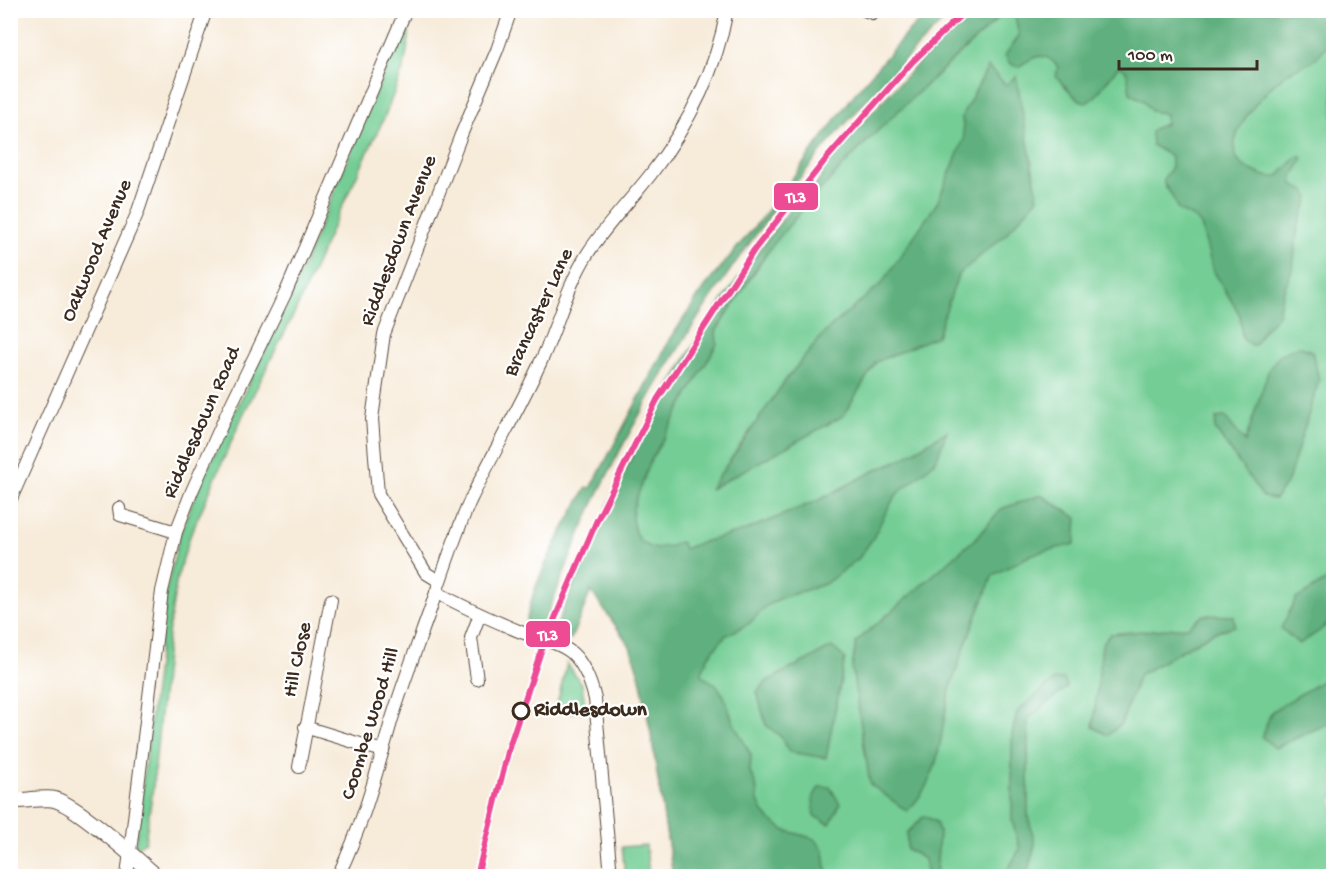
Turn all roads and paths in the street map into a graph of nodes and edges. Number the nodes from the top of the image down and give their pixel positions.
1 (206, 10) edge
2 (406, 10) edge
3 (511, 10) edge
4 (728, 10) edge
5 (864, 10) edge
6 (874, 10) edge
7 (10, 501) edge
8 (120, 515) dead end
9 (176, 532) junction
10 (438, 587) junction
11 (331, 600) dead end
12 (480, 614) junction
13 (477, 679) dead end
14 (305, 727) junction
15 (383, 752) junction
16 (299, 767) dead end
17 (10, 801) edge
18 (129, 853) junction
19 (127, 876) edge
20 (156, 876) edge
21 (338, 876) edge
22 (611, 876) edge

1 - 7 street, Oakwood Avenue
2 - 9 street, Riddlesdown Road
3 - 10 street, Riddlesdown Avenue
4 - 10 street, Brancaster Lane
5 - 6 street
8 - 9 street
9 - 18 street, Riddlesdown Road
10 - 12 street, Riddlesdown Avenue
10 - 15 street, Coombe Wood Hill
11 - 14 street, Hill Close
12 - 13 street
12 - 22 street, Riddlesdown Avenue
14 - 15 street, Hill Close
14 - 16 street, Hill Close
15 - 21 street, Coombe Wood Hill
17 - 18 main road
18 - 19 street, Riddlesdown Road
18 - 20 main road

